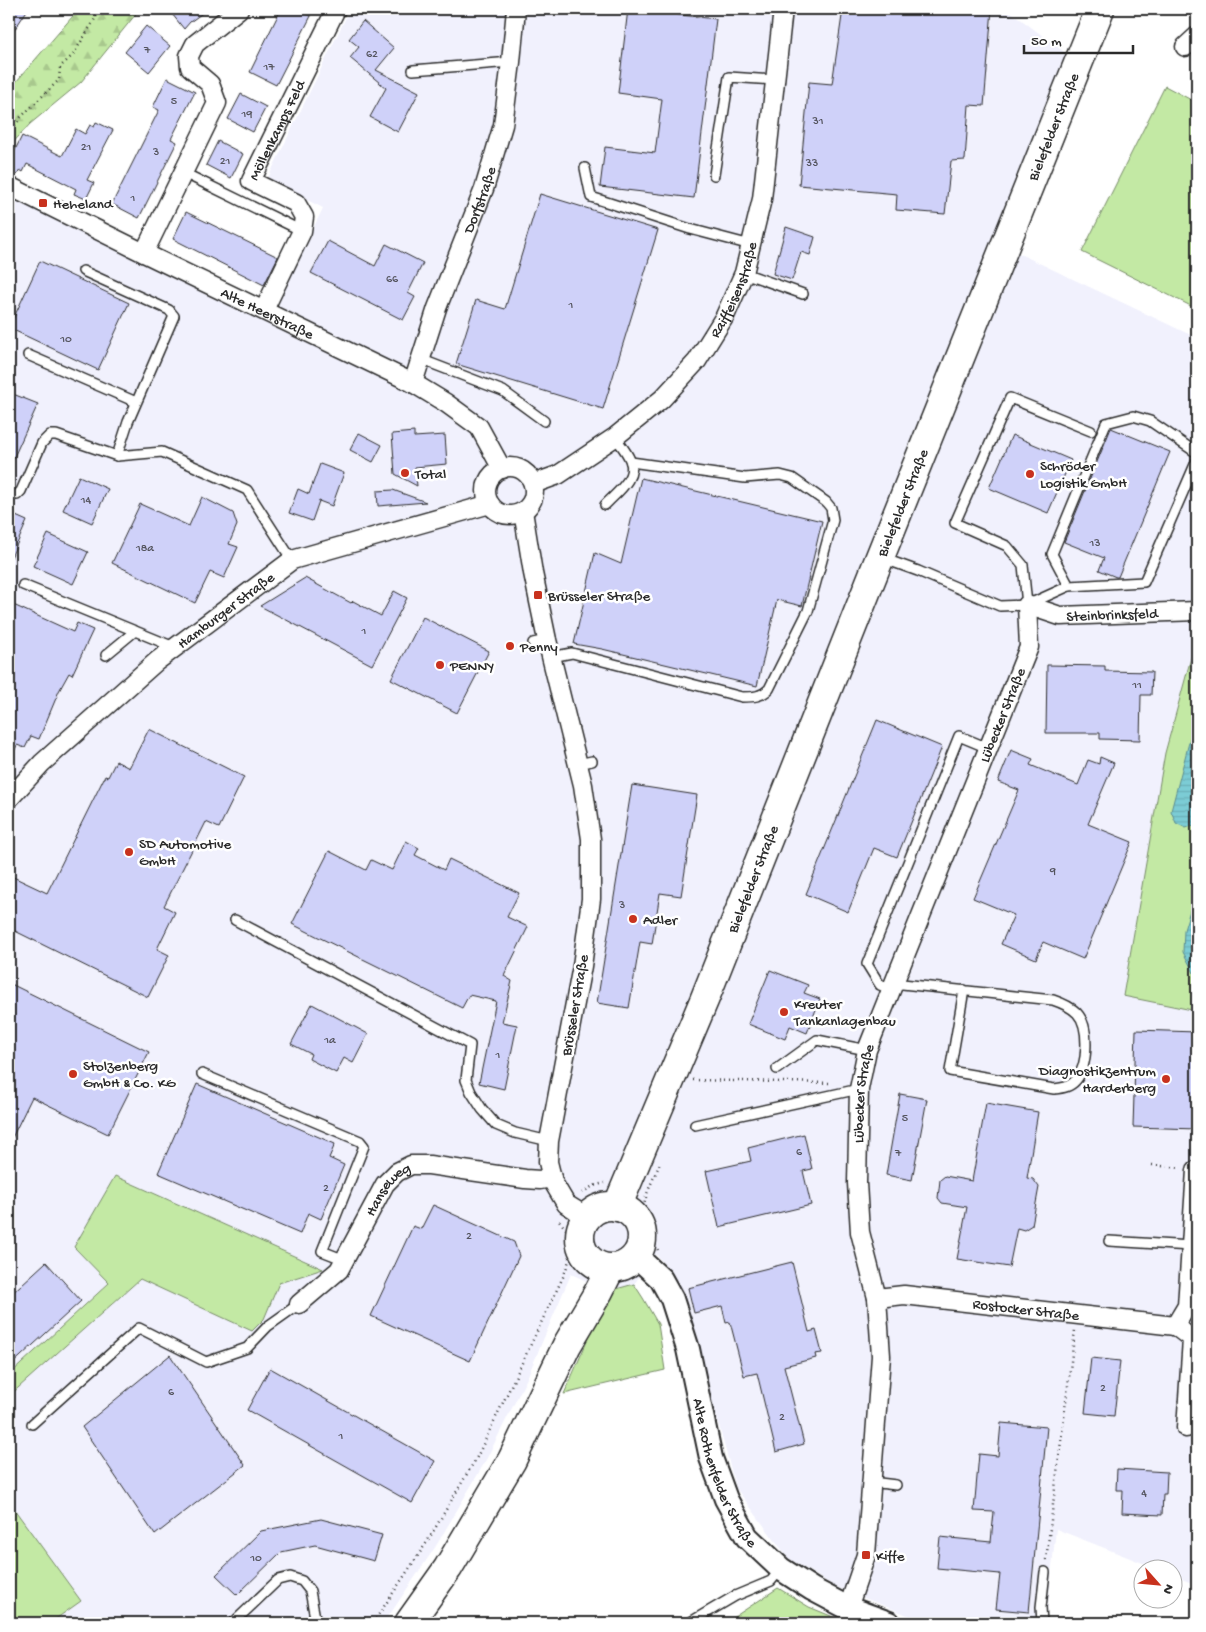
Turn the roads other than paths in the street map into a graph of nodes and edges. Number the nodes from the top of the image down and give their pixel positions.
1 (238, 9) edge
2 (336, 9) edge
3 (516, 9) edge
4 (782, 9) edge
5 (1100, 9) edge
6 (511, 62) junction
7 (413, 70) dead end
8 (775, 80) junction
9 (585, 168) dead end
10 (714, 174) dead end
11 (192, 177) dead end
12 (9, 186) edge
13 (302, 231) junction
14 (751, 246) junction
15 (144, 253) junction
16 (83, 272) dead end
17 (744, 273) junction
18 (803, 294) dead end
19 (264, 310) junction
20 (28, 355) dead end
21 (420, 359) junction
22 (413, 383) junction
23 (136, 402) junction
24 (544, 421) dead end
25 (1091, 431) dead end
26 (614, 437) junction
27 (1197, 453) edge
28 (117, 456) junction
29 (1197, 460) edge
30 (631, 462) junction
31 (502, 468) junction
32 (533, 484) junction
33 (9, 494) edge
34 (490, 504) junction
35 (605, 505) dead end
36 (516, 513) junction
37 (880, 557) junction
38 (292, 560) junction
39 (23, 585) dead end
40 (1069, 586) junction
41 (1027, 605) junction
42 (1197, 611) edge
43 (135, 631) junction
44 (174, 648) junction
45 (106, 655) dead end
46 (552, 657) junction
47 (988, 748) junction
48 (9, 799) edge
49 (235, 920) dead end
50 (892, 986) junction
51 (964, 990) junction
52 (867, 1050) junction
53 (777, 1069) dead end
54 (202, 1074) dead end
55 (853, 1090) junction
56 (695, 1124) dead end
57 (549, 1141) junction
58 (1196, 1170) edge
59 (552, 1178) junction
60 (627, 1201) junction
61 (585, 1205) junction
62 (1109, 1241) dead end
63 (1191, 1246) junction
64 (648, 1256) junction
65 (344, 1260) junction
66 (600, 1265) junction
67 (877, 1298) junction
68 (299, 1304) joint
69 (1175, 1326) junction
70 (1195, 1340) edge
71 (32, 1424) dead end
72 (1186, 1428) dead end
73 (871, 1482) junction
74 (896, 1485) dead end
75 (781, 1569) junction
76 (1045, 1572) road end
77 (848, 1608) junction
78 (233, 1623) edge
79 (316, 1623) edge
80 (409, 1623) edge
81 (688, 1623) edge
82 (889, 1623) edge
83 (1042, 1623) edge

1 - 15 street
2 - 13 street, Möllenkamps Feld
3 - 6 street, Dorfstraße
4 - 8 street, Raiffeisenstraße
5 - 37 main road, Bielefelder Straße
6 - 7 lane
6 - 21 street, Dorfstraße
8 - 10 lane
8 - 14 street, Raiffeisenstraße
9 - 14 lane
11 - 13 lane
12 - 15 street, Alte Heerstraße
13 - 19 street
14 - 17 street, Raiffeisenstraße
15 - 19 street, Alte Heerstraße
16 - 23 lane
17 - 18 lane
17 - 26 street, Raiffeisenstraße
19 - 22 street, Alte Heerstraße
20 - 23 lane
21 - 22 street, Dorfstraße
21 - 24 lane
22 - 31 street, Alte Heerstraße
23 - 28 lane
25 - 41 lane
26 - 30 lane
26 - 32 street, Raiffeisenstraße
27 - 40 lane
28 - 33 lane
28 - 38 lane
29 - 40 lane
30 - 35 lane
30 - 46 lane
31 - 32 street
31 - 34 street
32 - 36 street
34 - 36 street
34 - 38 street, Hamburger Straße
36 - 46 street, Brüsseler Straße
37 - 41 lane
37 - 60 main road, Bielefelder Straße
38 - 44 street, Hamburger Straße
39 - 43 lane
40 - 41 lane
41 - 42 street, Steinbrinksfeld
41 - 47 street, Lübecker Straße
43 - 44 lane
43 - 45 lane
44 - 48 street, Hamburger Straße
46 - 57 street, Brüsseler Straße
47 - 50 street, Lübecker Straße
47 - 50 lane
49 - 57 lane
50 - 51 lane
50 - 52 street, Lübecker Straße
51 - 51 lane
52 - 53 lane
52 - 55 street, Lübecker Straße
54 - 65 lane
55 - 56 lane
55 - 67 street, Lübecker Straße
57 - 59 street, Brüsseler Straße
58 - 63 street
59 - 61 street, Brüsseler Straße
59 - 65 street, Hanseweg
60 - 61 main road
60 - 64 main road
61 - 66 main road
62 - 63 lane
63 - 69 street
64 - 66 main road
64 - 75 street, Alte Rothenfelder Straße
65 - 68 street, Hanseweg
66 - 80 main road
67 - 69 street, Rostocker Straße
67 - 73 street, Lübecker Straße
68 - 71 lane
69 - 70 street
70 - 72 street
73 - 74 lane
73 - 77 street, Lübecker Straße
75 - 77 street, Alte Rothenfelder Straße
75 - 81 lane
76 - 83 lane
77 - 82 street, Alte Rothenfelder Straße
78 - 79 lane

